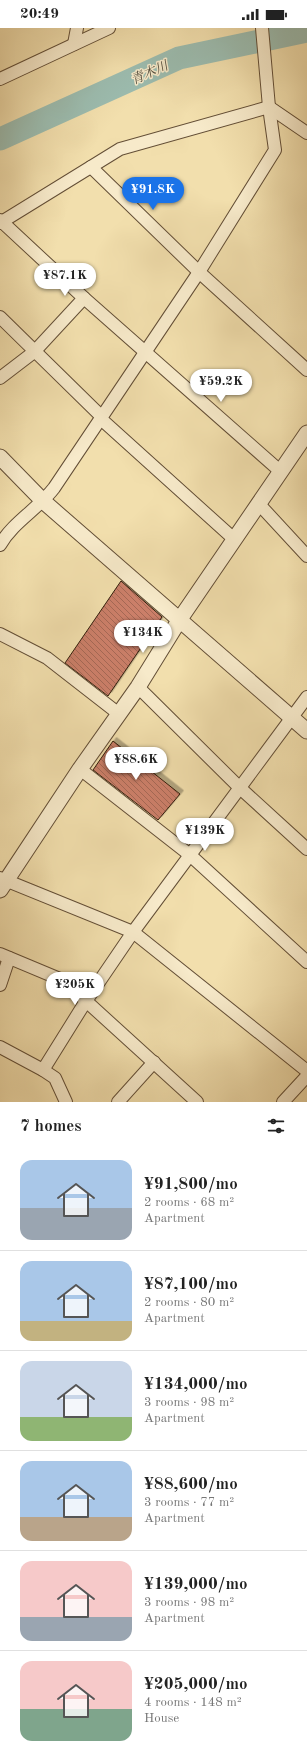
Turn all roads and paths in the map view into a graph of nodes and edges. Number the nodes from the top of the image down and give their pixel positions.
1 (77, 28) edge
2 (109, 28) edge
3 (262, 35) edge
4 (74, 44) junction
5 (0, 79) edge
6 (269, 107) junction
7 (307, 133) edge
8 (91, 167) junction
9 (1, 221) edge
10 (199, 272) junction
11 (84, 298) junction
12 (0, 317) edge
13 (34, 352) junction
14 (146, 352) junction
15 (307, 370) edge
16 (0, 378) edge
17 (101, 418) junction
18 (307, 433) edge
19 (0, 457) edge
20 (280, 471) junction
21 (43, 501) junction
22 (258, 502) junction
23 (234, 539) junction
24 (0, 545) edge
25 (307, 556) edge
26 (180, 619) junction
27 (0, 634) edge
28 (138, 687) junction
29 (307, 697) edge
30 (119, 714) junction
31 (292, 718) junction
32 (307, 731) edge
33 (80, 769) junction
34 (239, 787) junction
35 (307, 849) edge
36 (190, 855) junction
37 (2, 883) edge
38 (133, 932) junction
39 (5, 956) edge
40 (307, 962) edge
41 (0, 986) edge
42 (86, 1001) junction
43 (0, 1047) edge
44 (154, 1062) junction
45 (43, 1070) junction
46 (307, 1071) edge
47 (307, 1076) edge
48 (66, 1102) edge
49 (118, 1102) edge
50 (197, 1102) edge
51 (283, 1102) edge

1 - 4 street
2 - 4 street
3 - 6 street
4 - 5 street
6 - 7 street
6 - 8 street
6 - 10 street
8 - 9 street
8 - 10 street
9 - 11 street
10 - 14 street
10 - 15 street
11 - 13 street
11 - 14 street
12 - 13 street
13 - 16 street
13 - 17 street
14 - 17 street
14 - 20 street
17 - 21 street
17 - 23 street
18 - 20 street
19 - 21 street
20 - 22 street
21 - 24 street
21 - 26 street
22 - 23 street
22 - 25 street
23 - 26 street
26 - 28 street
26 - 31 street
27 - 30 street
28 - 30 street
28 - 34 street
29 - 31 street
30 - 33 street
31 - 32 street
31 - 34 street
33 - 36 street
33 - 37 street
34 - 35 street
34 - 36 street
36 - 38 street
36 - 40 street
37 - 38 street
38 - 42 street
38 - 46 street
39 - 41 street
39 - 42 street
42 - 44 street
42 - 45 street
43 - 45 street
44 - 49 street
44 - 50 street
45 - 48 street
47 - 51 street

